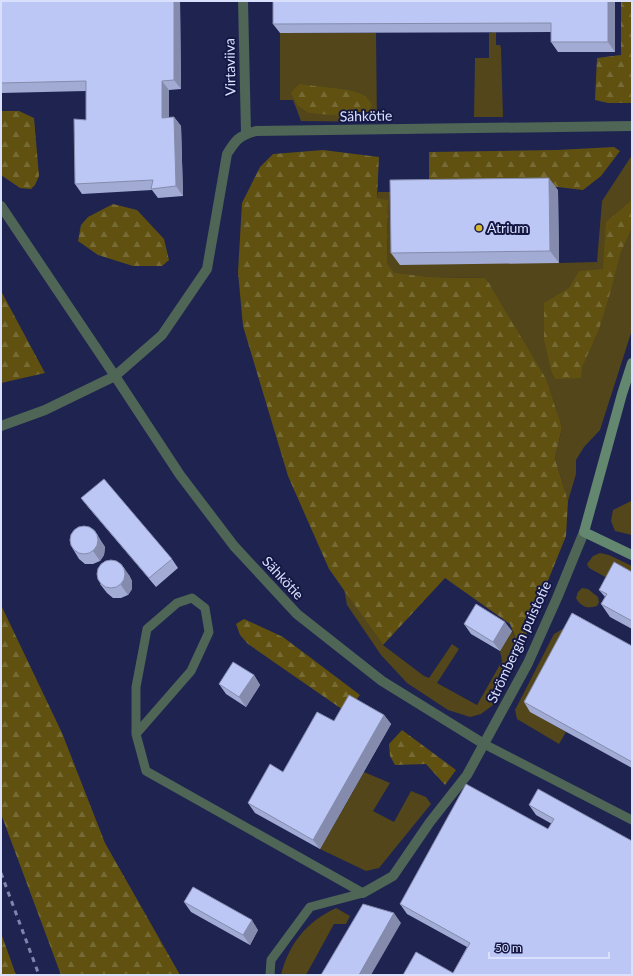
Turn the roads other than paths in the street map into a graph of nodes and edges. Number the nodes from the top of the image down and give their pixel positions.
1 (243, 1) edge
2 (632, 126) edge
3 (246, 133) junction
4 (1, 206) edge
5 (632, 363) edge
6 (115, 376) junction
7 (1, 426) edge
8 (584, 532) junction
9 (632, 555) edge
10 (136, 734) junction
11 (484, 744) junction
12 (632, 820) edge
13 (362, 893) junction
14 (270, 975) edge

1 - 3 street, Virtaviiva
2 - 3 street, Sähkötie
3 - 6 street
4 - 6 street, Sähkötie
5 - 8 street, Strömbergin puistotie
6 - 7 street
6 - 11 street, Sähkötie
8 - 9 street
8 - 11 street, Strömbergin puistotie
10 - 10 lane
10 - 13 lane
11 - 12 lane
11 - 13 street, Strömbergin puistotie
13 - 14 lane

